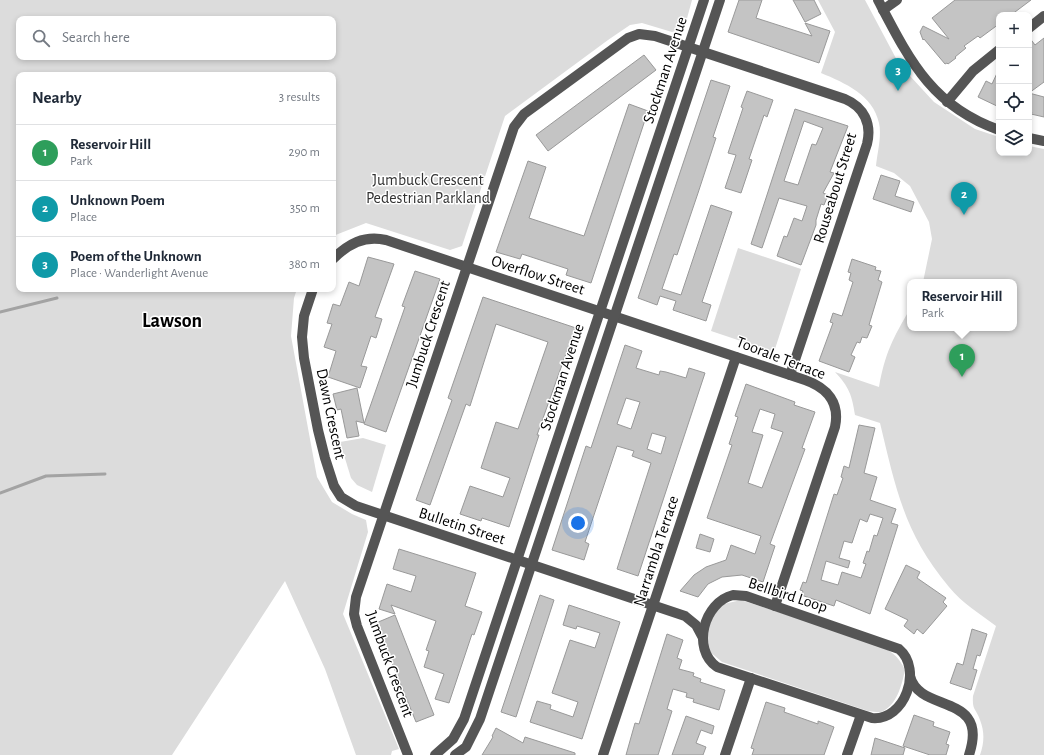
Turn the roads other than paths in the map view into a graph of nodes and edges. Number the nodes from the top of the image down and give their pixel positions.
1 (704, 0) edge
2 (720, 0) edge
3 (878, 0) edge
4 (897, 0) edge
5 (883, 10) junction
6 (1044, 16) edge
7 (1032, 26) edge
8 (696, 49) junction
9 (996, 52) edge
10 (947, 102) junction
11 (996, 129) edge
12 (1032, 139) edge
13 (1044, 141) edge
14 (336, 257) edge
15 (466, 267) junction
16 (312, 292) edge
17 (600, 312) junction
18 (615, 317) junction
19 (736, 357) junction
20 (790, 375) junction
21 (384, 516) junction
22 (517, 560) junction
23 (532, 565) junction
24 (653, 606) junction
25 (775, 606) junction
26 (712, 610) junction
27 (685, 616) junction
28 (703, 638) junction
29 (910, 676) junction
30 (751, 678) junction
31 (927, 697) junction
32 (901, 704) junction
33 (861, 715) junction
34 (408, 755) edge
35 (435, 755) edge
36 (455, 755) edge
37 (603, 755) edge
38 (725, 755) edge
39 (847, 755) edge
40 (969, 755) edge

1 - 8 street, Stockman Avenue
2 - 8 street, Stockman Avenue
3 - 5 street
4 - 5 street
5 - 10 street
6 - 7 street
8 - 15 street, Jumbuck Crescent
8 - 17 street, Stockman Avenue
8 - 18 street, Stockman Avenue
8 - 20 street, Rouseabout Street
9 - 10 street
10 - 11 street
12 - 13 street
14 - 15 street
15 - 17 street, Overflow Street
15 - 21 street, Jumbuck Crescent
16 - 21 street, Dawn Crescent
17 - 18 street, Toorale Terrace
17 - 22 street, Stockman Avenue
18 - 19 street, Toorale Terrace
18 - 23 street, Stockman Avenue
19 - 20 street, Toorale Terrace
19 - 24 street, Narrambla Terrace
20 - 25 street, Toorale Terrace
21 - 22 street, Bulletin Street
21 - 34 street, Jumbuck Crescent
22 - 23 street, Bulletin Street
22 - 35 street, Stockman Avenue
23 - 24 street, Bulletin Street
23 - 36 street, Stockman Avenue
24 - 27 street, Bulletin Street
24 - 37 street, Narrambla Terrace
25 - 26 street, Bellbird Loop
25 - 29 street, Bellbird Loop
26 - 27 street
26 - 28 street
27 - 28 street
28 - 30 street
29 - 31 street
29 - 32 street, Bellbird Loop
30 - 33 street
30 - 38 street
31 - 32 street
31 - 40 street
32 - 33 street
33 - 39 street

